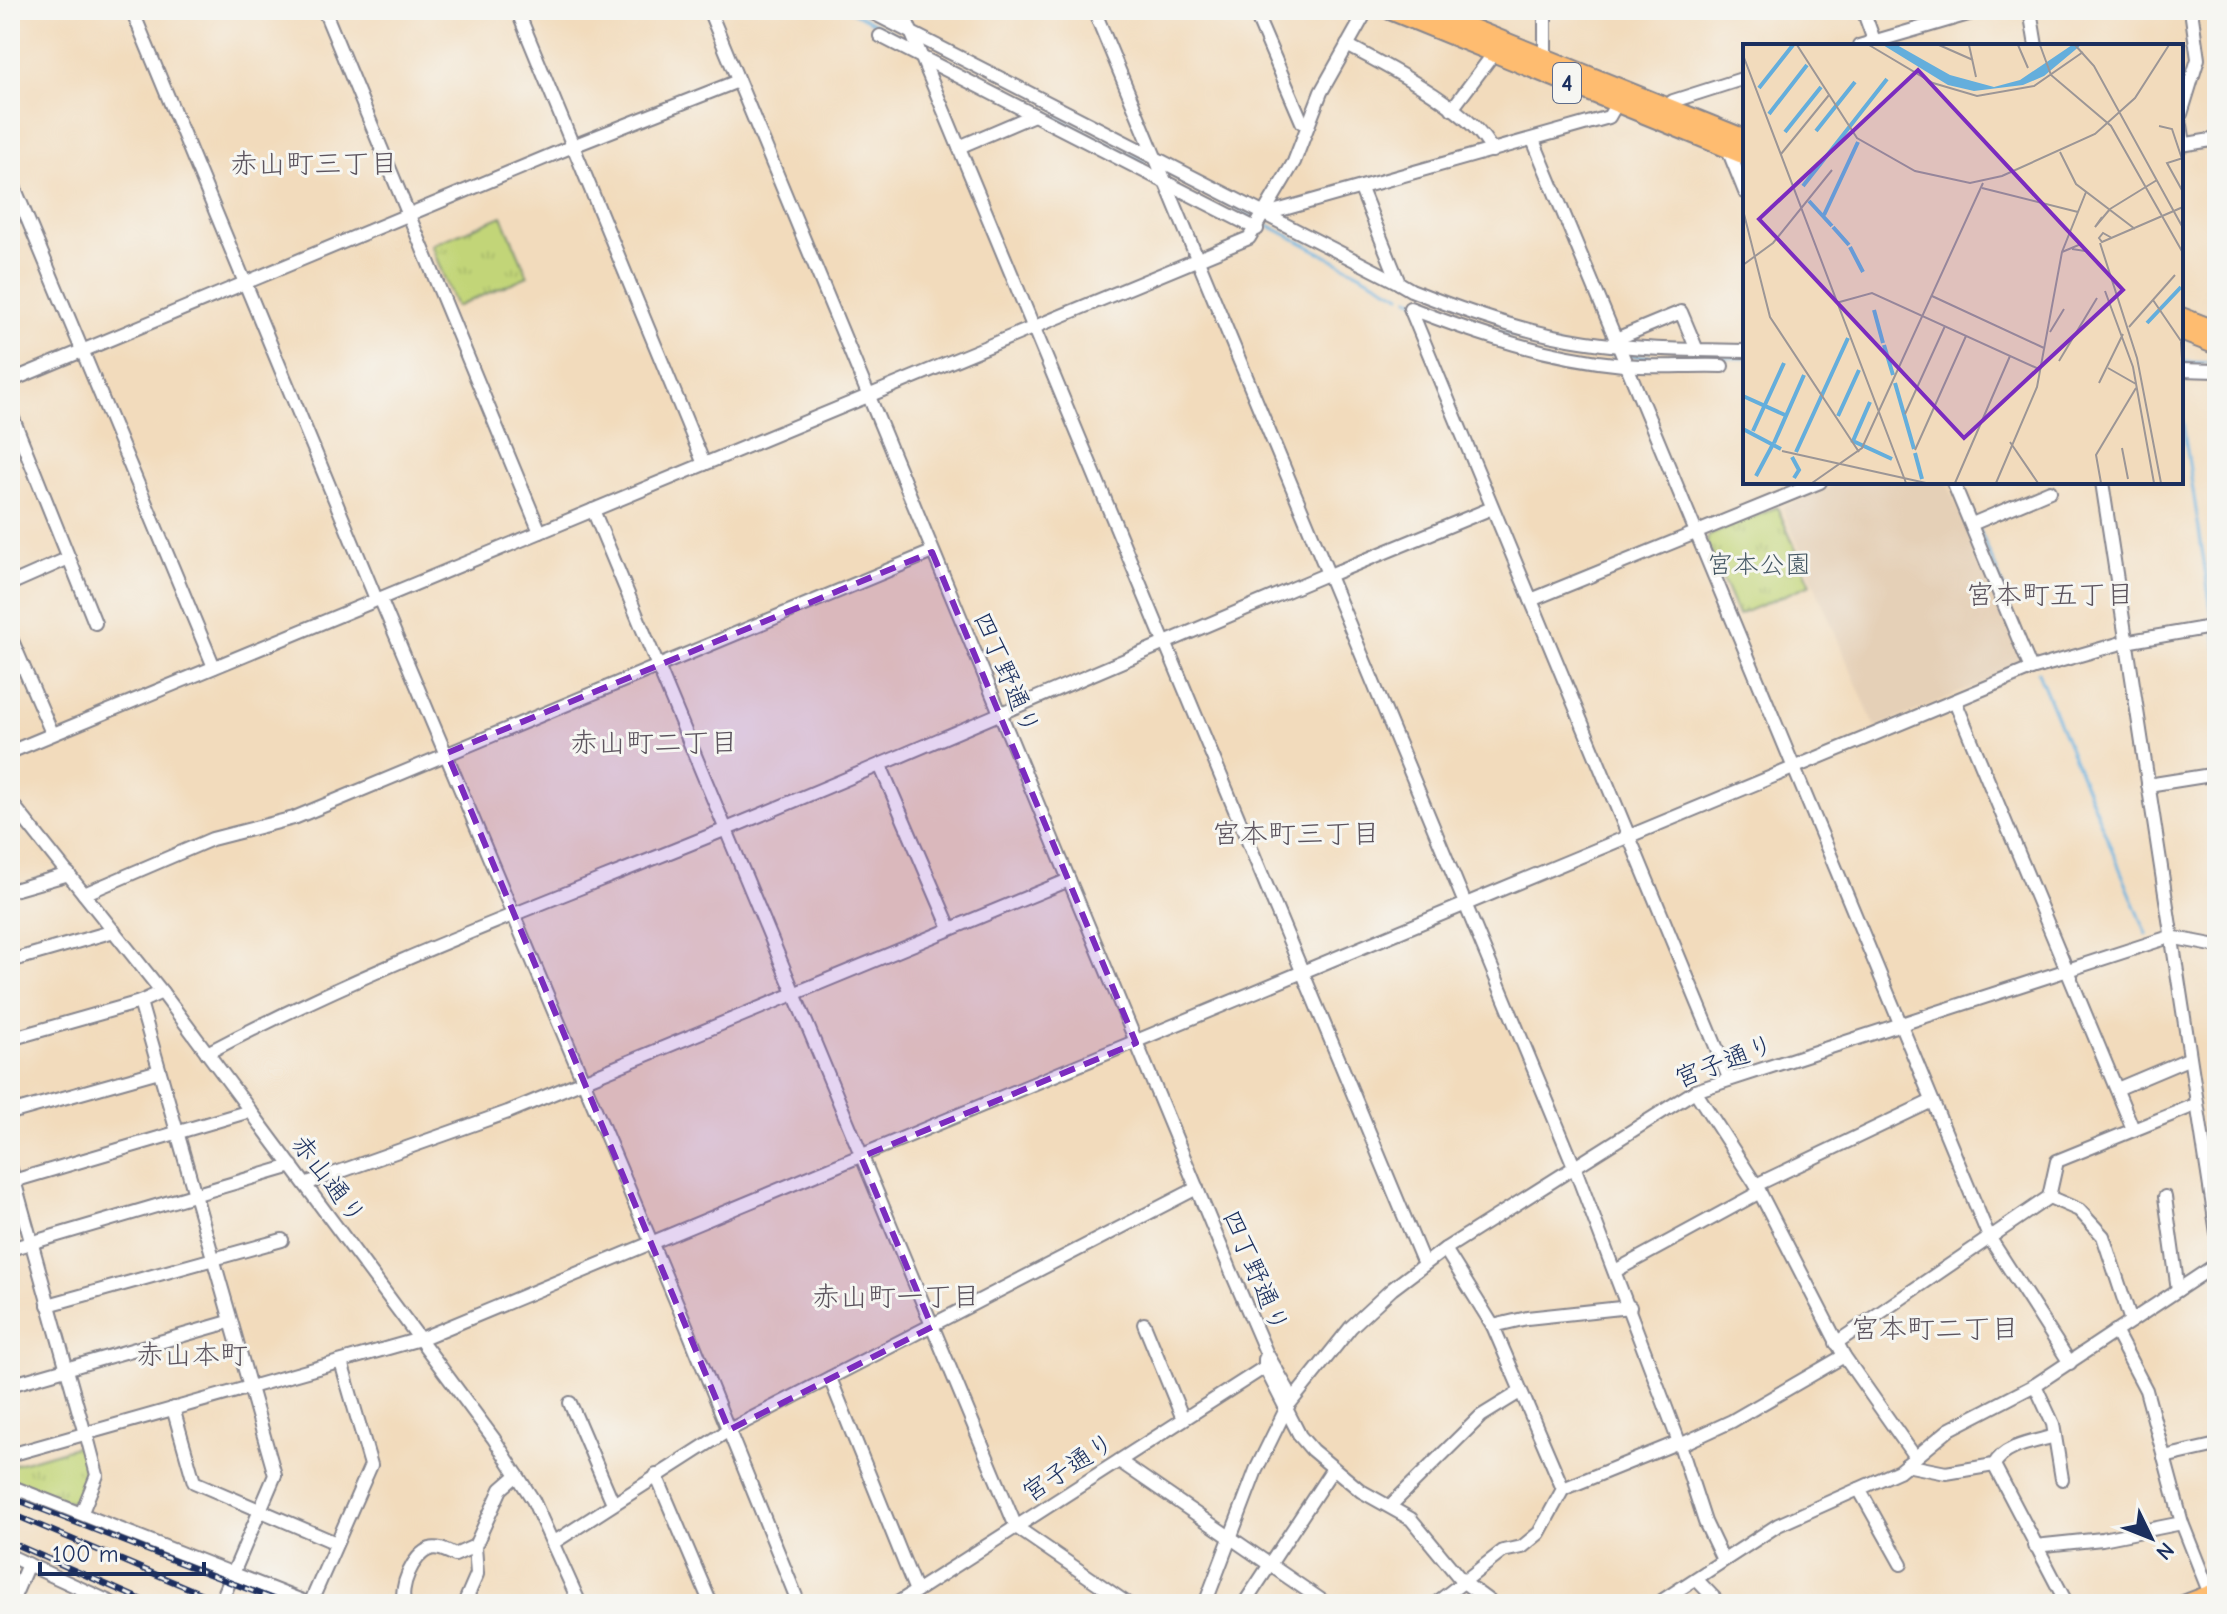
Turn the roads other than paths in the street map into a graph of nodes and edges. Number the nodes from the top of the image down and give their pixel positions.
1 (132, 10) edge
2 (324, 10) edge
3 (517, 10) edge
4 (709, 10) edge
5 (867, 10) edge
6 (902, 10) edge
7 (1094, 10) edge
8 (1254, 10) edge
9 (1367, 10) edge
10 (1390, 10) edge
11 (1426, 10) edge
12 (1545, 10) edge
13 (1863, 10) edge
14 (1982, 10) edge
15 (2030, 10) edge
16 (2191, 10) edge
17 (911, 32) junction
18 (880, 36) dead end
19 (1875, 44) edge
20 (2036, 44) edge
21 (1347, 45) junction
22 (1494, 53) junction
23 (920, 56) junction
24 (1545, 58) junction
25 (1743, 79) edge
26 (738, 81) junction
27 (1617, 103) junction
28 (1665, 107) junction
29 (2183, 108) edge
30 (1452, 109) junction
31 (1034, 115) junction
32 (1308, 125) junction
33 (1743, 138) edge
34 (2217, 139) edge
35 (1533, 140) junction
36 (2183, 144) edge
37 (573, 146) junction
38 (959, 147) junction
39 (1492, 151) junction
40 (1736, 151) edge
41 (1156, 158) junction
42 (10, 177) edge
43 (1164, 182) junction
44 (1743, 183) edge
45 (1361, 189) junction
46 (409, 214) junction
47 (1266, 214) junction
48 (1258, 229) junction
49 (1195, 260) junction
50 (246, 283) junction
51 (1399, 283) junction
52 (2183, 318) edge
53 (1034, 327) junction
54 (2217, 331) edge
55 (2183, 332) edge
56 (1618, 344) junction
57 (2217, 345) edge
58 (83, 350) junction
59 (1697, 350) junction
60 (1743, 351) edge
61 (1625, 365) junction
62 (1722, 366) dead end
63 (2183, 370) edge
64 (2217, 371) edge
65 (10, 381) edge
66 (869, 395) junction
67 (10, 411) edge
68 (704, 464) junction
69 (1815, 484) edge
70 (1954, 484) edge
71 (2102, 484) edge
72 (2050, 491) dead end
73 (1492, 508) junction
74 (593, 510) junction
75 (1972, 524) junction
76 (540, 532) junction
77 (1695, 534) junction
78 (932, 552) junction
79 (69, 558) junction
80 (1327, 575) junction
81 (10, 584) edge
82 (378, 598) junction
83 (1531, 600) junction
84 (95, 623) dead end
85 (2217, 626) edge
86 (10, 636) edge
87 (1165, 642) junction
88 (2125, 642) junction
89 (658, 665) junction
90 (214, 667) junction
91 (2031, 669) junction
92 (1955, 701) junction
93 (1000, 711) junction
94 (52, 733) junction
95 (10, 752) edge
96 (447, 753) junction
97 (880, 765) junction
98 (1793, 769) junction
99 (2217, 774) edge
100 (2148, 785) junction
101 (10, 801) edge
102 (726, 829) junction
103 (1629, 837) junction
104 (69, 874) junction
105 (1069, 880) junction
106 (10, 891) edge
107 (84, 894) junction
108 (1465, 905) junction
109 (514, 916) junction
110 (950, 928) junction
111 (114, 931) junction
112 (2170, 937) junction
113 (2217, 946) edge
114 (10, 961) edge
115 (2069, 970) junction
116 (1302, 973) junction
117 (162, 992) junction
118 (793, 992) junction
119 (140, 1002) junction
120 (1900, 1024) junction
121 (10, 1039) edge
122 (1136, 1043) junction
123 (207, 1053) junction
124 (2188, 1059) junction
125 (159, 1071) junction
126 (1729, 1078) junction
127 (582, 1080) junction
128 (2117, 1089) junction
129 (1695, 1091) junction
130 (1932, 1101) junction
131 (2195, 1105) junction
132 (250, 1111) junction
133 (10, 1113) edge
134 (2133, 1129) junction
135 (175, 1132) junction
136 (861, 1157) junction
137 (10, 1166) edge
138 (292, 1166) junction
139 (1574, 1166) junction
140 (12, 1181) edge
141 (305, 1184) junction
142 (1197, 1188) junction
143 (1758, 1189) junction
144 (194, 1196) junction
145 (2049, 1197) junction
146 (2165, 1197) dead end
147 (2217, 1233) edge
148 (1989, 1237) junction
149 (282, 1240) dead end
150 (31, 1243) junction
151 (652, 1244) junction
152 (10, 1249) edge
153 (1445, 1249) junction
154 (211, 1258) junction
155 (1424, 1264) junction
156 (2217, 1264) edge
157 (1615, 1271) junction
158 (2178, 1290) junction
159 (48, 1305) junction
160 (1630, 1307) junction
161 (2131, 1321) junction
162 (229, 1322) junction
163 (1144, 1324) dead end
164 (1493, 1326) junction
165 (932, 1327) junction
166 (2115, 1331) junction
167 (420, 1339) junction
168 (1836, 1343) junction
169 (1266, 1352) junction
170 (1844, 1356) junction
171 (341, 1362) junction
172 (2070, 1363) junction
173 (1265, 1367) junction
174 (67, 1370) junction
175 (830, 1378) junction
176 (10, 1385) edge
177 (2035, 1385) junction
178 (250, 1387) junction
179 (1520, 1392) junction
180 (570, 1403) dead end
181 (1287, 1407) junction
182 (173, 1408) junction
183 (1183, 1419) junction
184 (729, 1430) junction
185 (85, 1434) junction
186 (2055, 1436) junction
187 (1680, 1443) junction
188 (2217, 1445) edge
189 (10, 1455) edge
190 (2164, 1457) junction
191 (1119, 1461) junction
192 (1910, 1461) junction
193 (1994, 1465) junction
194 (1332, 1470) junction
195 (517, 1475) junction
196 (656, 1475) junction
197 (2062, 1479) dead end
198 (10, 1486) edge
199 (1563, 1489) junction
200 (1859, 1489) junction
201 (613, 1503) junction
202 (1390, 1506) junction
203 (260, 1510) junction
204 (82, 1512) junction
205 (2182, 1523) junction
206 (1016, 1527) junction
207 (1229, 1536) junction
208 (336, 1543) junction
209 (553, 1543) junction
210 (475, 1546) junction
211 (2035, 1546) junction
212 (10, 1556) edge
213 (1723, 1560) junction
214 (28, 1564) junction
215 (1901, 1564) dead end
216 (1269, 1566) junction
217 (233, 1572) junction
218 (1696, 1579) junction
219 (1462, 1581) junction
220 (916, 1591) junction
221 (2214, 1592) edge
222 (11, 1604) edge
223 (114, 1604) edge
224 (220, 1604) edge
225 (405, 1604) edge
226 (464, 1604) edge
227 (580, 1604) edge
228 (711, 1604) edge
229 (799, 1604) edge
230 (896, 1604) edge
231 (1128, 1604) edge
232 (1205, 1604) edge
233 (1244, 1604) edge
234 (1327, 1604) edge
235 (1435, 1604) edge
236 (1493, 1604) edge
237 (1657, 1604) edge
238 (1720, 1604) edge
239 (2067, 1604) edge
240 (2183, 1604) edge

1 - 50 street
2 - 46 street
3 - 37 street
4 - 26 street, 四丁野通り
5 - 17 street
6 - 17 street
7 - 41 street
8 - 32 street
9 - 21 street
10 - 22 highway, 4
11 - 24 highway, 4
12 - 24 street
13 - 19 street
14 - 19 street
15 - 20 street
16 - 29 street
17 - 23 street
17 - 41 street
18 - 23 street
21 - 30 street
21 - 32 street
22 - 27 highway, 4
22 - 30 street
23 - 31 street
23 - 38 street
24 - 28 highway, 4
25 - 28 street
26 - 37 street
26 - 66 street, 四丁野通り
27 - 35 street
27 - 40 highway, 4
28 - 33 highway, 4
30 - 39 street
31 - 38 street
31 - 43 street
32 - 47 street
34 - 36 street
35 - 39 street
35 - 56 street
37 - 46 street
37 - 68 street
38 - 53 street
39 - 45 street
40 - 44 street
41 - 43 street
41 - 47 street
42 - 58 street
43 - 48 street
43 - 49 street
45 - 47 street
45 - 51 street
46 - 50 street
46 - 76 street
47 - 48 street
47 - 51 street
48 - 49 street
49 - 53 street
49 - 80 street
50 - 58 street
50 - 82 street
51 - 56 street
52 - 54 highway
53 - 66 street
53 - 87 street
55 - 57 highway
56 - 59 street
56 - 59 street
56 - 61 street
58 - 65 street
58 - 90 street
59 - 60 street
61 - 62 street
61 - 73 street
61 - 77 street
63 - 64 street
66 - 68 street
66 - 78 street, 四丁野通り
67 - 79 street
68 - 74 street
69 - 77 street
70 - 75 street
71 - 88 street
72 - 75 street
73 - 80 street
73 - 83 street
74 - 76 street
74 - 89 street
75 - 91 street
76 - 82 street
77 - 83 street
77 - 98 street
78 - 89 street
78 - 93 street, 四丁野通り
79 - 81 street
79 - 84 street
80 - 87 street
80 - 108 street
82 - 90 street
82 - 96 street
83 - 103 street
85 - 88 street
86 - 94 street
87 - 93 street
87 - 116 street
88 - 91 street
88 - 100 street
89 - 96 street
89 - 102 street
90 - 94 street
91 - 92 street
92 - 98 street
92 - 115 street
93 - 97 street
93 - 105 street, 四丁野通り
94 - 95 street
96 - 107 street
96 - 109 street
97 - 102 street
97 - 110 street
98 - 103 street
98 - 120 street
99 - 100 street
100 - 112 street
101 - 104 street, 赤山通り
102 - 109 street
102 - 118 street
103 - 108 street
103 - 126 street
104 - 106 street
104 - 107 street, 赤山通り
105 - 110 street
105 - 122 street, 四丁野通り
107 - 111 street, 赤山通り
108 - 116 street
108 - 139 street
109 - 123 street
109 - 127 street
110 - 118 street
111 - 114 street
111 - 117 street, 赤山通り
112 - 113 street, 宮子通り
112 - 115 street, 宮子通り
112 - 124 street
115 - 120 street, 宮子通り
115 - 128 street
116 - 122 street
116 - 155 street
117 - 119 street
117 - 123 street, 赤山通り
118 - 127 street
118 - 136 street
119 - 121 street
119 - 125 street
120 - 126 street, 宮子通り
120 - 130 street
122 - 136 street
122 - 142 street, 四丁野通り
123 - 132 street, 赤山通り
124 - 128 street
124 - 131 street
125 - 133 street
125 - 135 street
126 - 129 street, 宮子通り
127 - 141 street
127 - 151 street
128 - 134 street
129 - 139 street, 宮子通り
129 - 143 street
130 - 143 street
130 - 148 street
131 - 134 street
131 - 147 street
132 - 135 street
132 - 138 street, 赤山通り
134 - 145 street
135 - 140 street
135 - 144 street
136 - 151 street
136 - 165 street
137 - 140 street
138 - 141 street, 赤山通り
138 - 144 street
139 - 153 street, 宮子通り
139 - 157 street
140 - 150 street
141 - 167 street, 赤山通り
142 - 165 street
142 - 169 street, 四丁野通り
143 - 157 street
143 - 168 street
144 - 150 street
144 - 154 street
145 - 148 street
145 - 161 street
146 - 158 street
148 - 168 street
148 - 172 street
149 - 154 street
150 - 152 street
150 - 159 street
151 - 167 street
151 - 184 street
153 - 155 street, 宮子通り
153 - 164 street
154 - 159 street
154 - 162 street
155 - 181 street, 宮子通り
156 - 158 street
157 - 160 street
158 - 161 street
159 - 174 street
160 - 164 street
160 - 187 street
161 - 166 street
162 - 174 street
162 - 178 street
163 - 183 street
164 - 179 street
165 - 175 street
165 - 206 street
166 - 172 street
166 - 190 street
167 - 171 street
167 - 195 street, 赤山通り
168 - 170 street
169 - 173 street, 四丁野通り
169 - 181 street, 四丁野通り
170 - 187 street
170 - 192 street
171 - 178 street
171 - 208 street
172 - 177 street
173 - 181 street, 四丁野通り
173 - 183 street, 宮子通り
174 - 176 street
174 - 185 street
175 - 184 street
175 - 220 street
177 - 186 street
177 - 192 street
178 - 182 street
178 - 203 street
179 - 199 street
179 - 202 street
180 - 201 street
181 - 194 street, 四丁野通り
181 - 207 street, 宮子通り
182 - 185 street
182 - 203 street
183 - 191 street, 宮子通り
184 - 196 street
184 - 229 street
185 - 189 street
185 - 204 street
186 - 193 street
186 - 197 street
187 - 199 street
187 - 213 street
188 - 190 street
190 - 205 street
191 - 206 street, 宮子通り
191 - 207 street
192 - 193 street
192 - 200 street
193 - 211 street
194 - 202 street, 四丁野通り
194 - 216 street
195 - 209 street, 赤山通り
195 - 210 street
196 - 201 street
196 - 228 street
198 - 204 street
199 - 219 street
200 - 213 street
200 - 215 street
201 - 209 street
202 - 219 street, 四丁野通り
203 - 208 street
203 - 217 street
204 - 217 street
205 - 211 street
205 - 221 street
206 - 220 street, 宮子通り
206 - 231 street
207 - 216 street
207 - 232 street, 宮子通り
208 - 217 street
209 - 227 street, 赤山通り
210 - 225 street
210 - 226 street
211 - 239 street
212 - 214 street
213 - 218 street
214 - 222 street
214 - 223 street
216 - 233 street
216 - 234 street
217 - 224 street
218 - 237 street
218 - 238 street
219 - 235 street
219 - 236 street, 四丁野通り
220 - 230 street, 宮子通り
221 - 240 main road

